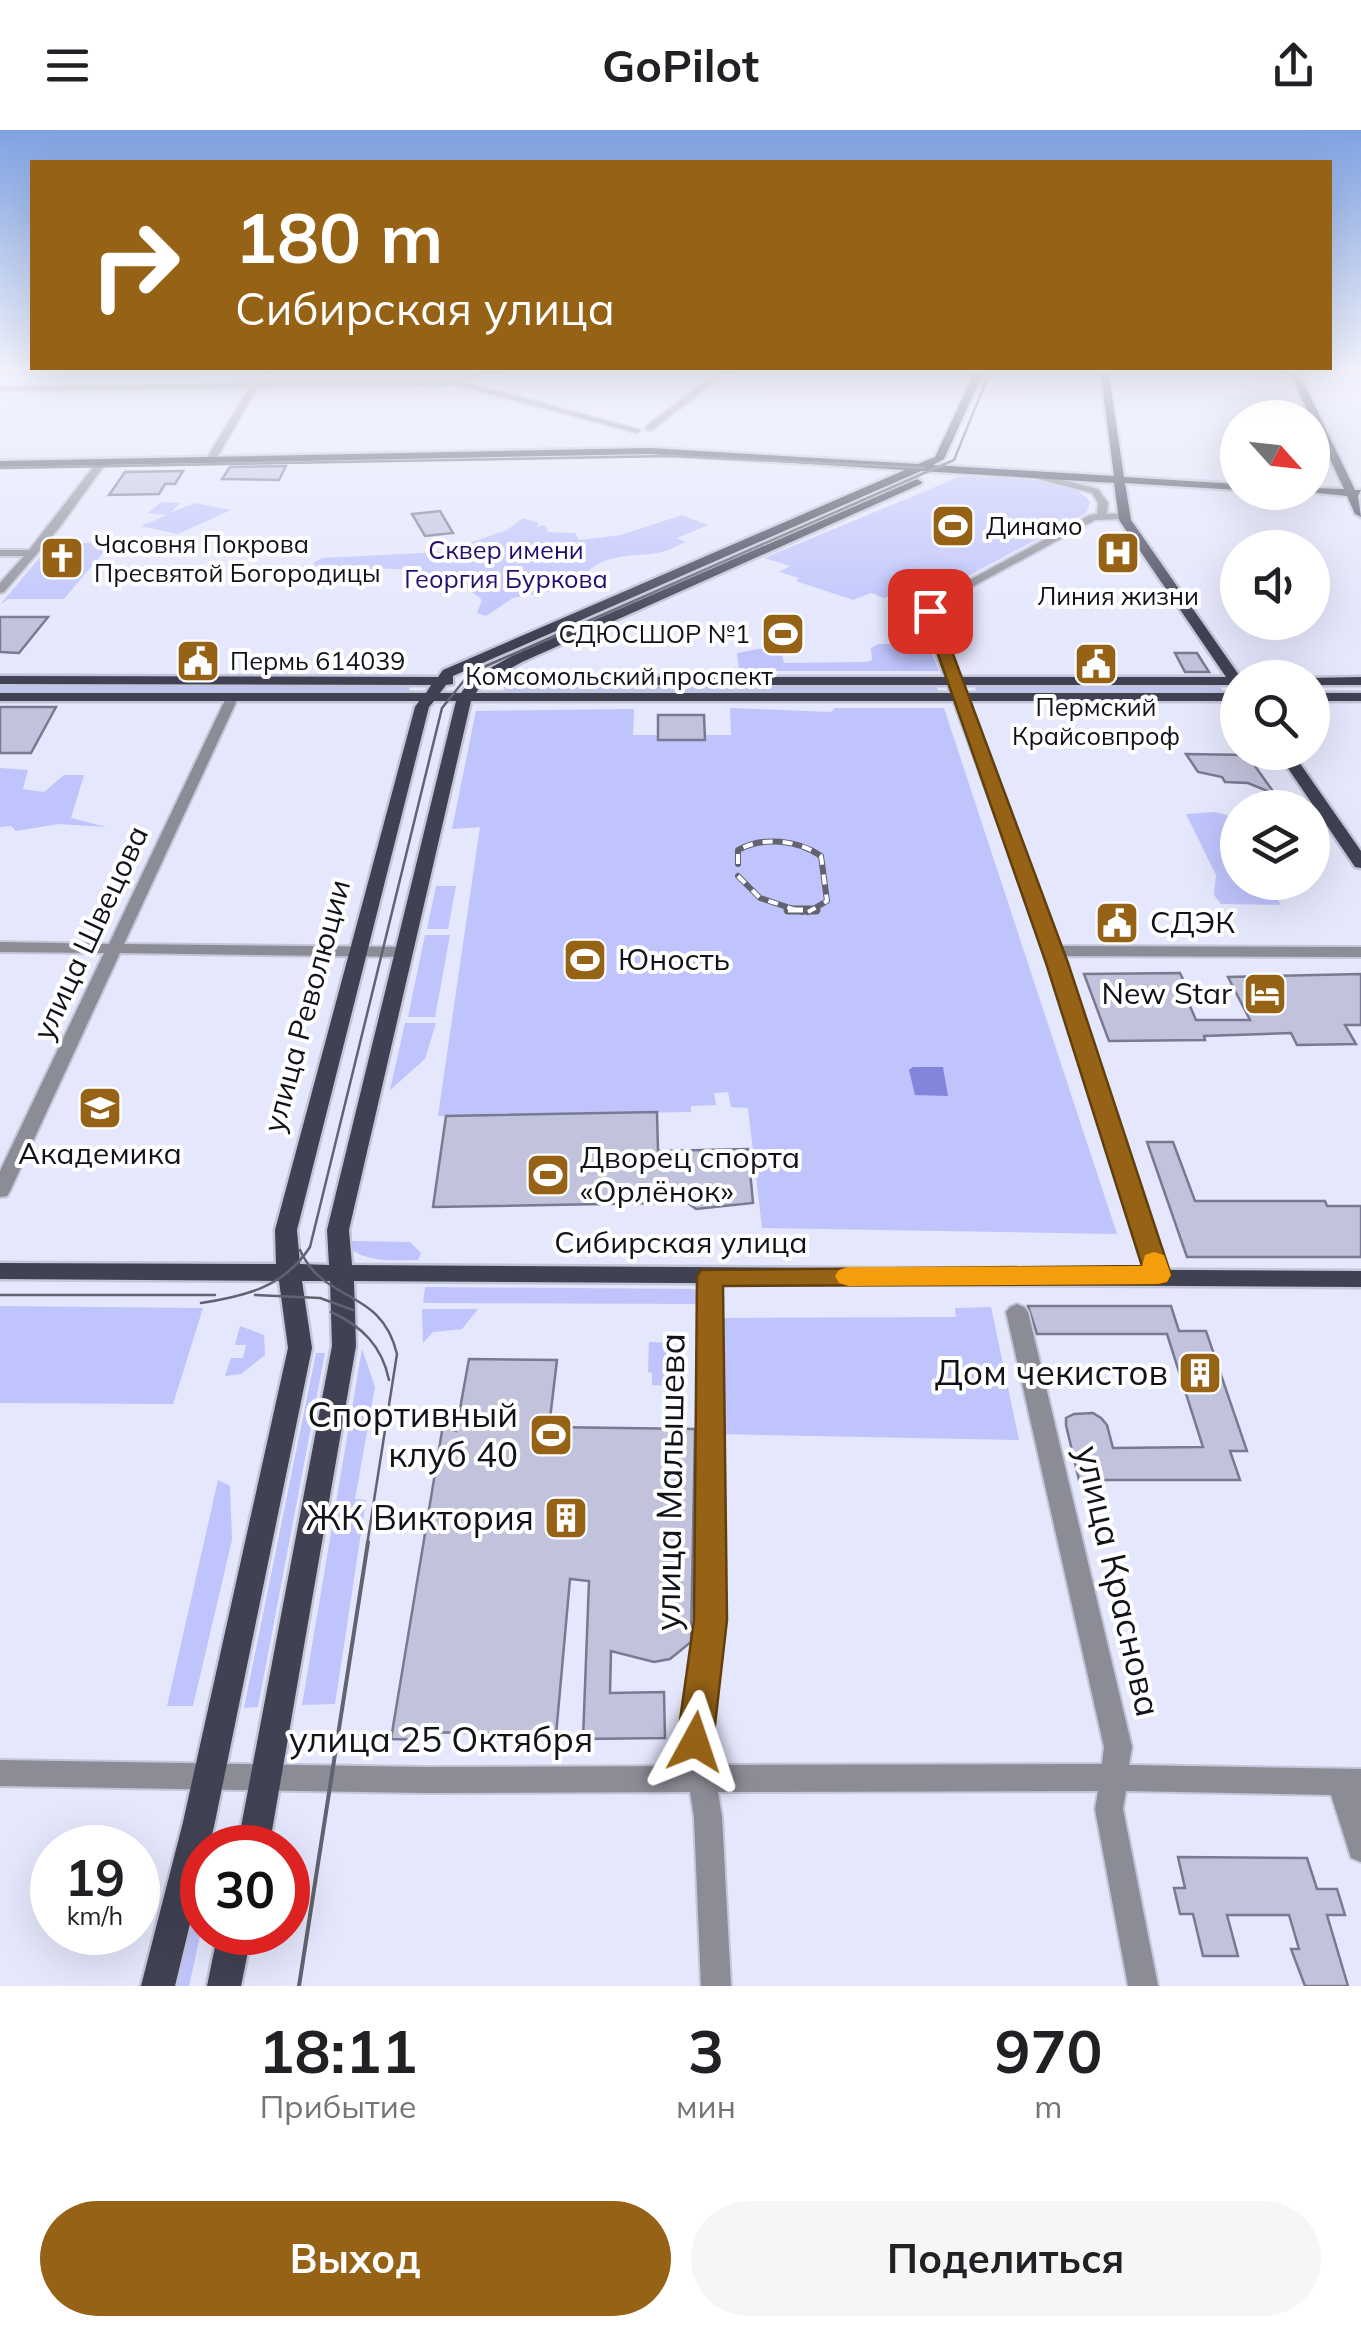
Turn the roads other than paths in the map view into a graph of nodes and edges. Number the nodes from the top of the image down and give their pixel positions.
1 (213, 456) edge
2 (447, 456) edge
3 (734, 456) edge
4 (943, 456) edge
5 (1115, 456) edge
6 (1337, 456) edge
7 (210, 461) junction
8 (100, 463) junction
9 (0, 464) edge
10 (923, 466) junction
11 (950, 468) junction
12 (1041, 477) junction
13 (1118, 481) junction
14 (1220, 486) edge
15 (1330, 492) edge
16 (1356, 493) edge
17 (1361, 514) edge
18 (1102, 516) junction
19 (1123, 516) junction
20 (0, 553) edge
21 (32, 553) junction
22 (0, 590) edge
23 (517, 659) junction
24 (1222, 660) edge
25 (0, 680) edge
26 (442, 681) junction
27 (477, 681) junction
28 (533, 681) junction
29 (1330, 681) edge
30 (1361, 681) edge
31 (1220, 682) edge
32 (957, 689) junction
33 (1220, 696) edge
34 (0, 697) edge
35 (1330, 697) edge
36 (1361, 697) edge
37 (232, 698) junction
38 (428, 699) junction
39 (464, 699) junction
40 (1296, 770) edge
41 (1361, 863) edge
42 (0, 947) edge
43 (117, 949) junction
44 (1052, 951) junction
45 (360, 952) junction
46 (404, 952) junction
47 (1361, 952) edge
48 (0, 1191) edge
49 (0, 1271) edge
50 (339, 1272) junction
51 (288, 1274) junction
52 (1158, 1275) junction
53 (710, 1276) junction
54 (1361, 1279) edge
55 (1017, 1312) dead end
56 (0, 1773) edge
57 (209, 1774) junction
58 (268, 1776) junction
59 (701, 1778) junction
60 (1112, 1778) junction
61 (1351, 1782) edge
62 (258, 1825) edge
63 (1361, 1848) edge
64 (230, 1955) edge
65 (158, 1986) edge
66 (224, 1986) edge
67 (716, 1986) edge
68 (1143, 1986) edge

1 - 7 street
2 - 7 main road
3 - 10 main road
4 - 10 main road, улица Революции
5 - 13 main road
6 - 16 main road
7 - 8 main road
8 - 9 main road
8 - 21 street
10 - 11 main road
10 - 26 main road, улица Революции
11 - 12 main road
11 - 23 main road
12 - 13 main road
12 - 18 street
13 - 14 main road
13 - 19 main road
15 - 16 main road
16 - 17 main road
18 - 19 street
18 - 32 street
19 - 24 main road
20 - 21 street
21 - 22 street
23 - 27 main road
23 - 28 main road
25 - 26 main road, Комсомольский проспект
26 - 27 main road, Комсомольский проспект
26 - 38 main road, улица Революции
27 - 28 main road, Комсомольский проспект
27 - 39 main road
28 - 32 main road, Комсомольский проспект
29 - 30 main road
31 - 32 main road, Комсомольский проспект
32 - 33 main road, Комсомольский проспект
32 - 39 main road, Комсомольский проспект
32 - 44 street
34 - 37 main road, Комсомольский проспект
35 - 36 main road
37 - 38 main road, Комсомольский проспект
37 - 43 street, улица Швецова
38 - 39 main road, Комсомольский проспект
38 - 45 main road, улица Революции
39 - 46 main road
40 - 41 main road
42 - 43 street
43 - 45 street
43 - 48 street, улица Швецова
44 - 47 street
44 - 52 street
45 - 46 street
45 - 51 main road, улица Революции
46 - 50 main road
49 - 51 main road, Сибирская улица
50 - 51 main road, Сибирская улица
50 - 53 main road, Сибирская улица
50 - 58 main road
51 - 57 main road, улица Революции
52 - 53 main road, Сибирская улица
52 - 54 main road, Сибирская улица
53 - 59 street, улица Малышева
55 - 60 street, улица Краснова
56 - 57 street, улица 25 Октября
57 - 58 street, улица 25 Октября
57 - 65 main road, улица Революции
58 - 59 street, улица 25 Октября
58 - 62 main road
59 - 60 street, улица 25 Октября
59 - 67 street, улица Малышева
60 - 61 street, улица 25 Октября
60 - 68 street, улица Краснова
61 - 63 street
64 - 66 main road

